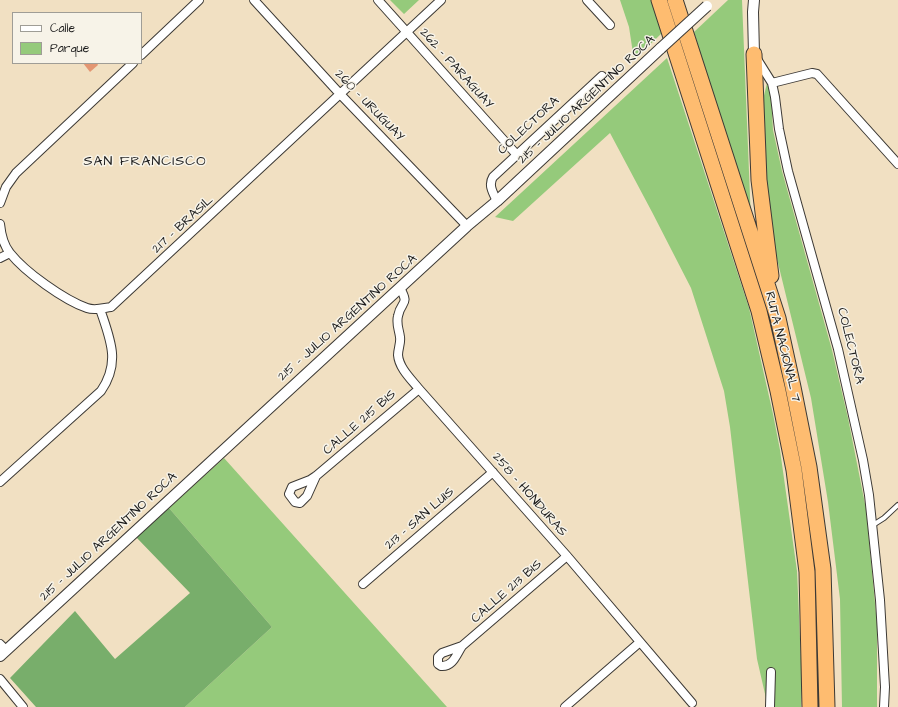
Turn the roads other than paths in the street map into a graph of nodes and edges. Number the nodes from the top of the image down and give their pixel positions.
1 (199, 0) edge
2 (254, 0) edge
3 (378, 0) edge
4 (441, 0) edge
5 (587, 0) edge
6 (659, 0) edge
7 (675, 0) edge
8 (754, 0) edge
9 (710, 3) edge
10 (610, 25) dead end
11 (407, 32) junction
12 (142, 54) edge
13 (754, 54) junction
14 (132, 64) edge
15 (602, 76) dead end
16 (772, 83) junction
17 (340, 94) junction
18 (517, 155) junction
19 (898, 164) edge
20 (496, 201) junction
21 (0, 203) edge
22 (0, 224) edge
23 (467, 226) junction
24 (10, 253) junction
25 (0, 258) edge
26 (400, 288) junction
27 (100, 309) junction
28 (778, 318) junction
29 (418, 389) junction
30 (493, 472) junction
31 (316, 476) dead end
32 (0, 482) edge
33 (898, 505) edge
34 (872, 525) junction
35 (567, 556) junction
36 (363, 584) dead end
37 (640, 642) junction
38 (462, 646) dead end
39 (2, 650) edge
40 (770, 672) dead end
41 (0, 679) edge
42 (692, 703) dead end
43 (23, 707) edge
44 (565, 707) edge
45 (770, 707) edge
46 (810, 707) edge
47 (827, 707) edge
48 (884, 707) edge

1 - 12 street
2 - 17 street, 260 - URUGUAY
3 - 11 street, 262 - PARAGUAY
4 - 11 street, 217 - BRASIL
5 - 10 street
6 - 46 highway, RUTA NACIONAL 7
7 - 28 highway, RUTA NACIONAL 7
8 - 13 street
9 - 20 street, 215 - JULIO ARGENTINO ROCA, bridge
11 - 17 street, 217 - BRASIL
11 - 18 street, 262 - PARAGUAY
13 - 16 street, COLECTORA
13 - 28 highway
14 - 21 street
15 - 18 street, COLECTORA
16 - 19 street
16 - 34 street, COLECTORA
17 - 23 street, 260 - URUGUAY
17 - 27 street, 217 - BRASIL
18 - 20 street, COLECTORA
20 - 23 street, 215 - JULIO ARGENTINO ROCA
22 - 24 street
23 - 26 street, 215 - JULIO ARGENTINO ROCA
24 - 25 street
24 - 27 street
26 - 29 street, 258 - HONDURAS
26 - 39 street, 215 - JULIO ARGENTINO ROCA
27 - 32 street
28 - 47 highway, RUTA NACIONAL 7
29 - 30 street, 258 - HONDURAS
29 - 31 street, CALLE 215 BIS
30 - 35 street, 258 - HONDURAS
30 - 36 street, 213 - SAN LUIS
33 - 34 lane
34 - 48 street, COLECTORA
35 - 37 street, 258 - HONDURAS
35 - 38 street, CALLE 213 BIS
37 - 42 street, 258 - HONDURAS
37 - 44 street
40 - 45 street
41 - 43 street

